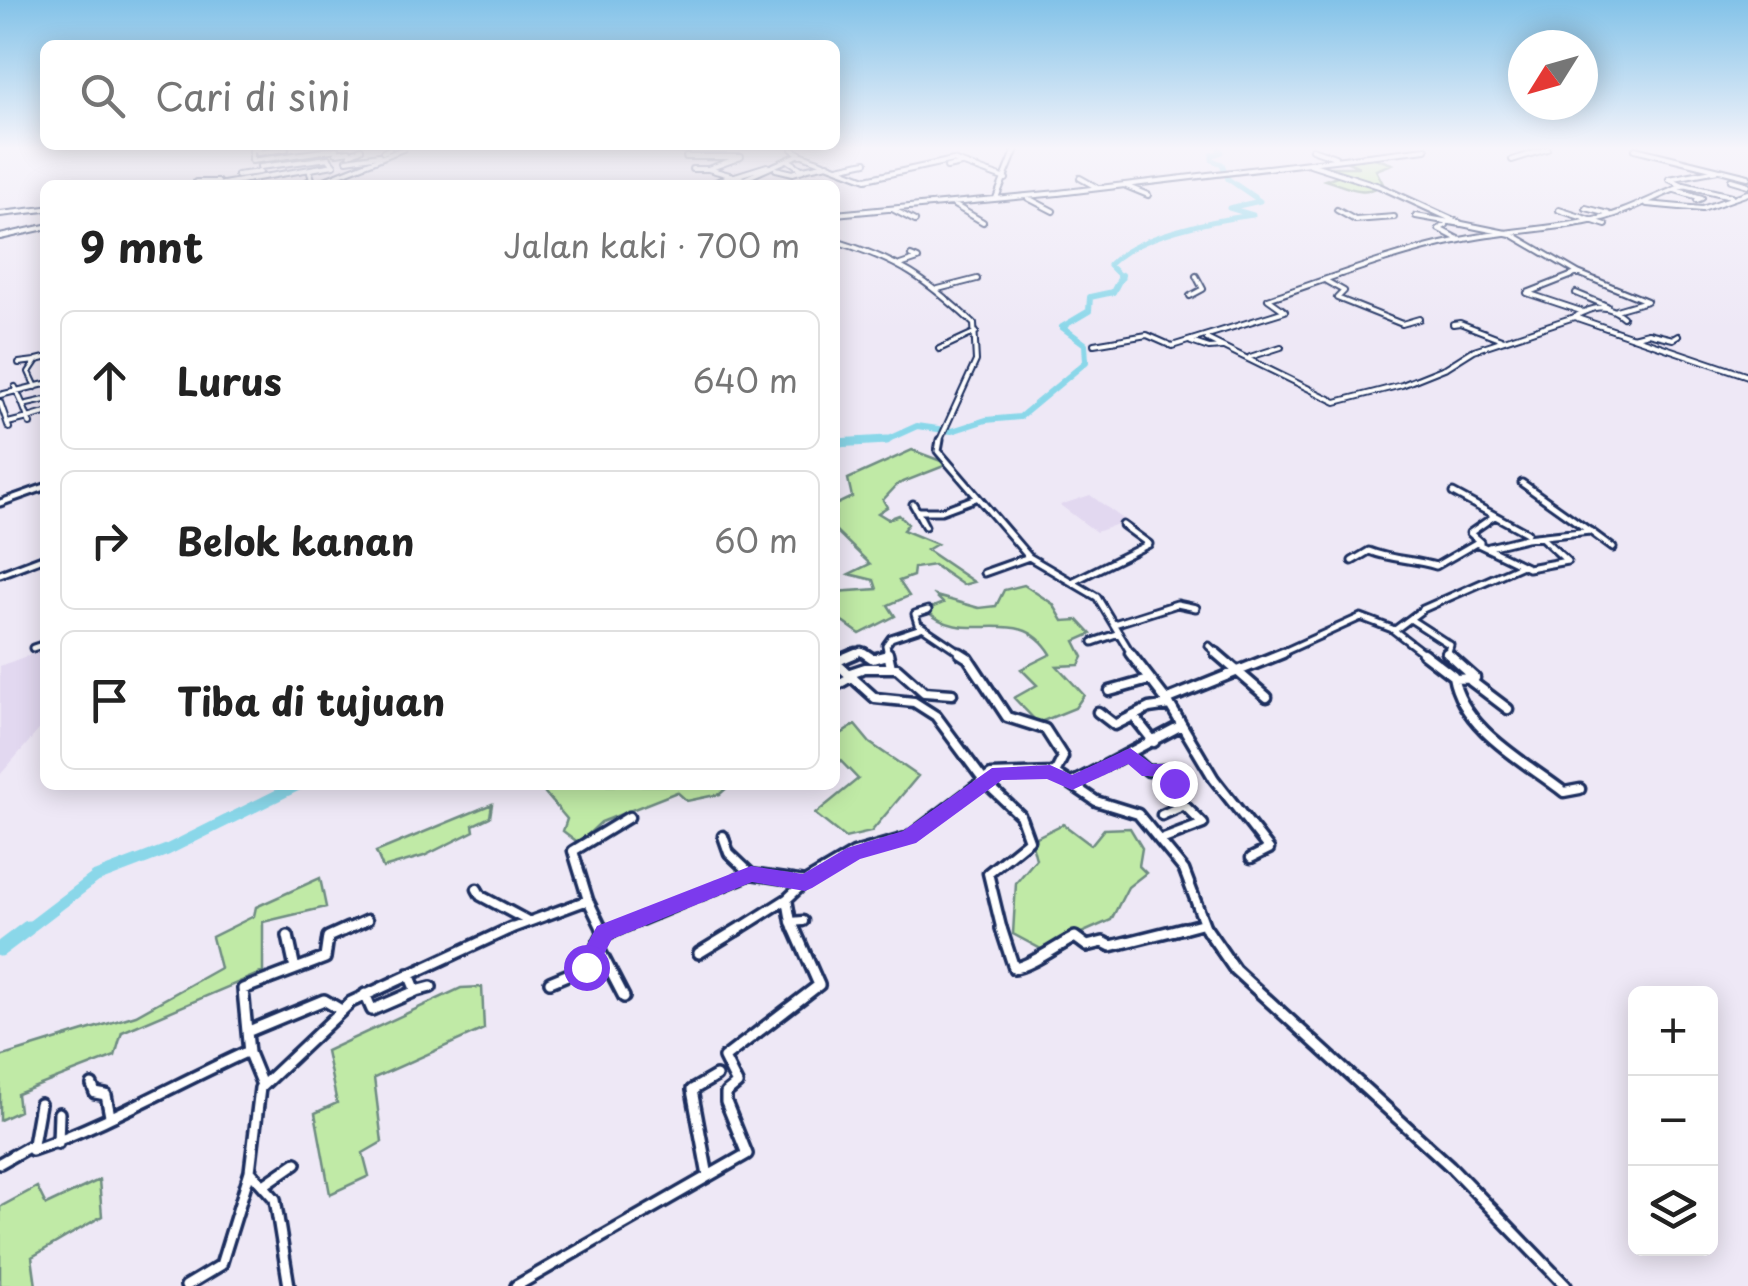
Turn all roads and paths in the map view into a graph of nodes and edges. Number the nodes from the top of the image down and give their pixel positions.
1 (892, 209) joint
2 (960, 209) edge
3 (1424, 209) edge
4 (1590, 209) edge
5 (1628, 209) edge
6 (40, 210) edge
7 (1337, 210) dead end
8 (1559, 210) dead end
9 (0, 214) edge
10 (840, 214) edge
11 (1610, 214) junction
12 (1416, 216) dead end
13 (1394, 217) dead end
14 (915, 221) dead end
15 (1447, 221) junction
16 (1594, 221) junction
17 (983, 222) dead end
18 (1606, 225) dead end
19 (1544, 226) dead end
20 (40, 228) edge
21 (1551, 229) junction
22 (1511, 234) junction
23 (0, 237) edge
24 (1460, 240) junction
25 (840, 244) edge
26 (1406, 246) dead end
27 (1420, 251) junction
28 (911, 256) dead end
29 (900, 265) junction
30 (1578, 273) junction
31 (1196, 276) dead end
32 (977, 279) dead end
33 (1324, 281) junction
34 (938, 289) junction
35 (1576, 294) dead end
36 (1190, 296) dead end
37 (1608, 306) junction
38 (1616, 310) junction
39 (1583, 312) junction
40 (1242, 316) dead end
41 (1574, 316) junction
42 (1623, 317) dead end
43 (1419, 319) dead end
44 (1252, 322) junction
45 (1453, 324) dead end
46 (976, 332) junction
47 (1678, 336) dead end
48 (1206, 338) junction
49 (1631, 338) junction
50 (1505, 340) junction
51 (1190, 342) junction
52 (1094, 344) dead end
53 (1223, 347) junction
54 (1281, 348) dead end
55 (940, 349) dead end
56 (1250, 358) junction
57 (40, 360) edge
58 (36, 361) junction
59 (19, 363) dead end
60 (1748, 376) edge
61 (40, 385) edge
62 (36, 386) junction
63 (16, 389) junction
64 (0, 399) edge
65 (23, 405) junction
66 (40, 405) edge
67 (40, 409) edge
68 (29, 421) junction
69 (1522, 483) dead end
70 (40, 489) edge
71 (1454, 493) dead end
72 (976, 498) junction
73 (0, 503) edge
74 (915, 508) joint
75 (1494, 516) junction
76 (1123, 525) dead end
77 (925, 526) dead end
78 (1590, 531) junction
79 (1528, 534) junction
80 (1541, 537) junction
81 (1486, 545) junction
82 (1614, 548) dead end
83 (1028, 557) junction
84 (40, 559) edge
85 (1352, 561) dead end
86 (1037, 563) junction
87 (1520, 566) junction
88 (1024, 568) dead end
89 (984, 573) dead end
90 (0, 574) edge
91 (1070, 583) junction
92 (1196, 608) dead end
93 (928, 610) dead end
94 (1410, 619) junction
95 (1114, 624) junction
96 (922, 628) junction
97 (1392, 630) junction
98 (1119, 632) junction
99 (1093, 642) dead end
100 (40, 646) edge
101 (1209, 646) dead end
102 (33, 648) dead end
103 (887, 656) junction
104 (840, 660) edge
105 (840, 666) edge
106 (891, 668) junction
107 (1238, 672) junction
108 (852, 674) junction
109 (1454, 679) junction
110 (1149, 680) junction
111 (1470, 680) junction
112 (840, 682) edge
113 (1110, 691) dead end
114 (924, 692) junction
115 (952, 694) dead end
116 (1267, 696) dead end
117 (918, 702) junction
118 (1168, 703) junction
119 (1508, 709) dead end
120 (1098, 712) dead end
121 (1134, 717) junction
122 (1182, 726) junction
123 (1154, 742) junction
124 (1130, 755) junction
125 (1054, 772) junction
126 (984, 780) junction
127 (1072, 784) junction
128 (1580, 789) dead end
129 (1182, 806) junction
130 (1162, 814) dead end
131 (629, 817) dead end
132 (723, 836) dead end
133 (1161, 840) junction
134 (1250, 858) dead end
135 (751, 874) junction
136 (805, 882) junction
137 (477, 889) dead end
138 (787, 898) junction
139 (588, 900) junction
140 (367, 920) dead end
141 (527, 920) junction
142 (1203, 923) junction
143 (604, 932) junction
144 (288, 936) dead end
145 (598, 947) junction
146 (699, 953) dead end
147 (295, 970) junction
148 (409, 974) junction
149 (550, 982) dead end
150 (432, 986) dead end
151 (416, 990) junction
152 (364, 994) junction
153 (624, 997) dead end
154 (341, 1010) junction
155 (249, 1031) junction
156 (248, 1053) junction
157 (716, 1076) dead end
158 (92, 1084) dead end
159 (262, 1085) junction
160 (40, 1104) dead end
161 (59, 1113) dead end
162 (110, 1116) junction
163 (58, 1143) junction
164 (30, 1146) junction
165 (0, 1162) edge
166 (296, 1163) dead end
167 (250, 1171) junction
168 (708, 1176) junction
169 (264, 1185) junction
170 (186, 1286) edge
171 (289, 1286) edge
172 (516, 1286) edge
173 (1566, 1286) edge

1 - 10 street
1 - 14 street
2 - 17 street
3 - 15 street
4 - 11 street
5 - 11 street
6 - 9 street
7 - 13 street
8 - 16 street
11 - 16 street
12 - 15 street
15 - 22 street
15 - 24 street
16 - 18 street
16 - 21 street
19 - 21 street
20 - 23 street
21 - 22 street
22 - 24 street
22 - 30 street
24 - 27 street
25 - 29 street
26 - 27 street
27 - 33 street
28 - 29 street
29 - 34 street
30 - 38 street
30 - 39 street
31 - 36 street
32 - 34 street
33 - 43 street
33 - 44 street
34 - 46 street
35 - 37 street
37 - 38 street
37 - 39 street
38 - 42 street
39 - 41 street
40 - 44 street
41 - 49 street
41 - 50 street
44 - 48 street
45 - 50 street
46 - 55 street
46 - 72 street
47 - 49 street
48 - 51 street
48 - 53 street
49 - 60 street
50 - 56 street
51 - 52 street
51 - 53 street
53 - 56 street
54 - 56 street
57 - 58 street
58 - 59 street
58 - 62 street
61 - 62 street
62 - 63 street
63 - 64 street
63 - 65 street
64 - 68 street
65 - 66 street
65 - 68 street
67 - 68 street
69 - 78 street
70 - 73 street
71 - 75 street
72 - 74 street
72 - 83 street
74 - 77 street
75 - 79 street
75 - 81 street
76 - 91 street
78 - 80 street
78 - 82 street
79 - 80 street
79 - 81 street
80 - 87 street
81 - 85 street
81 - 87 street
83 - 86 street
83 - 89 street
84 - 90 street
86 - 88 street
86 - 91 street
87 - 94 street
91 - 95 street
92 - 95 street
93 - 96 street
94 - 97 street
94 - 111 street
95 - 98 street
96 - 103 street
96 - 125 street
97 - 107 street
97 - 109 street
98 - 99 street
98 - 110 street
100 - 102 street
101 - 107 street
103 - 104 street
103 - 106 street
105 - 108 street
106 - 108 street
106 - 114 street
107 - 116 street
107 - 118 street
108 - 112 street
108 - 117 street
109 - 111 street
109 - 128 street
110 - 113 street
110 - 118 street
111 - 119 street
114 - 115 street
114 - 117 street
117 - 126 street
118 - 121 street
118 - 122 street
120 - 121 street
121 - 123 street
122 - 123 street
122 - 134 street
123 - 124 street
124 - 127 street
124 - 129 street
125 - 126 street
125 - 127 street
126 - 136 street
126 - 142 street
127 - 133 street
129 - 130 street
129 - 133 street
131 - 139 street
132 - 135 street
133 - 142 street
135 - 136 street
135 - 143 street
136 - 138 street
137 - 141 street
138 - 146 street
138 - 168 street
139 - 141 street
139 - 143 street
140 - 147 street
141 - 148 street
142 - 173 street
143 - 145 street
144 - 147 street
145 - 149 street
145 - 153 street
147 - 155 street
148 - 151 street
148 - 152 street
150 - 151 street
151 - 152 street
152 - 154 street
154 - 155 street
154 - 159 street
155 - 156 street
156 - 159 street
156 - 162 street
157 - 168 street
158 - 162 street
159 - 167 street
160 - 164 street
161 - 163 street
162 - 163 street
163 - 164 street
164 - 165 street
166 - 169 street
167 - 169 street
167 - 170 street
168 - 172 street
169 - 171 street

